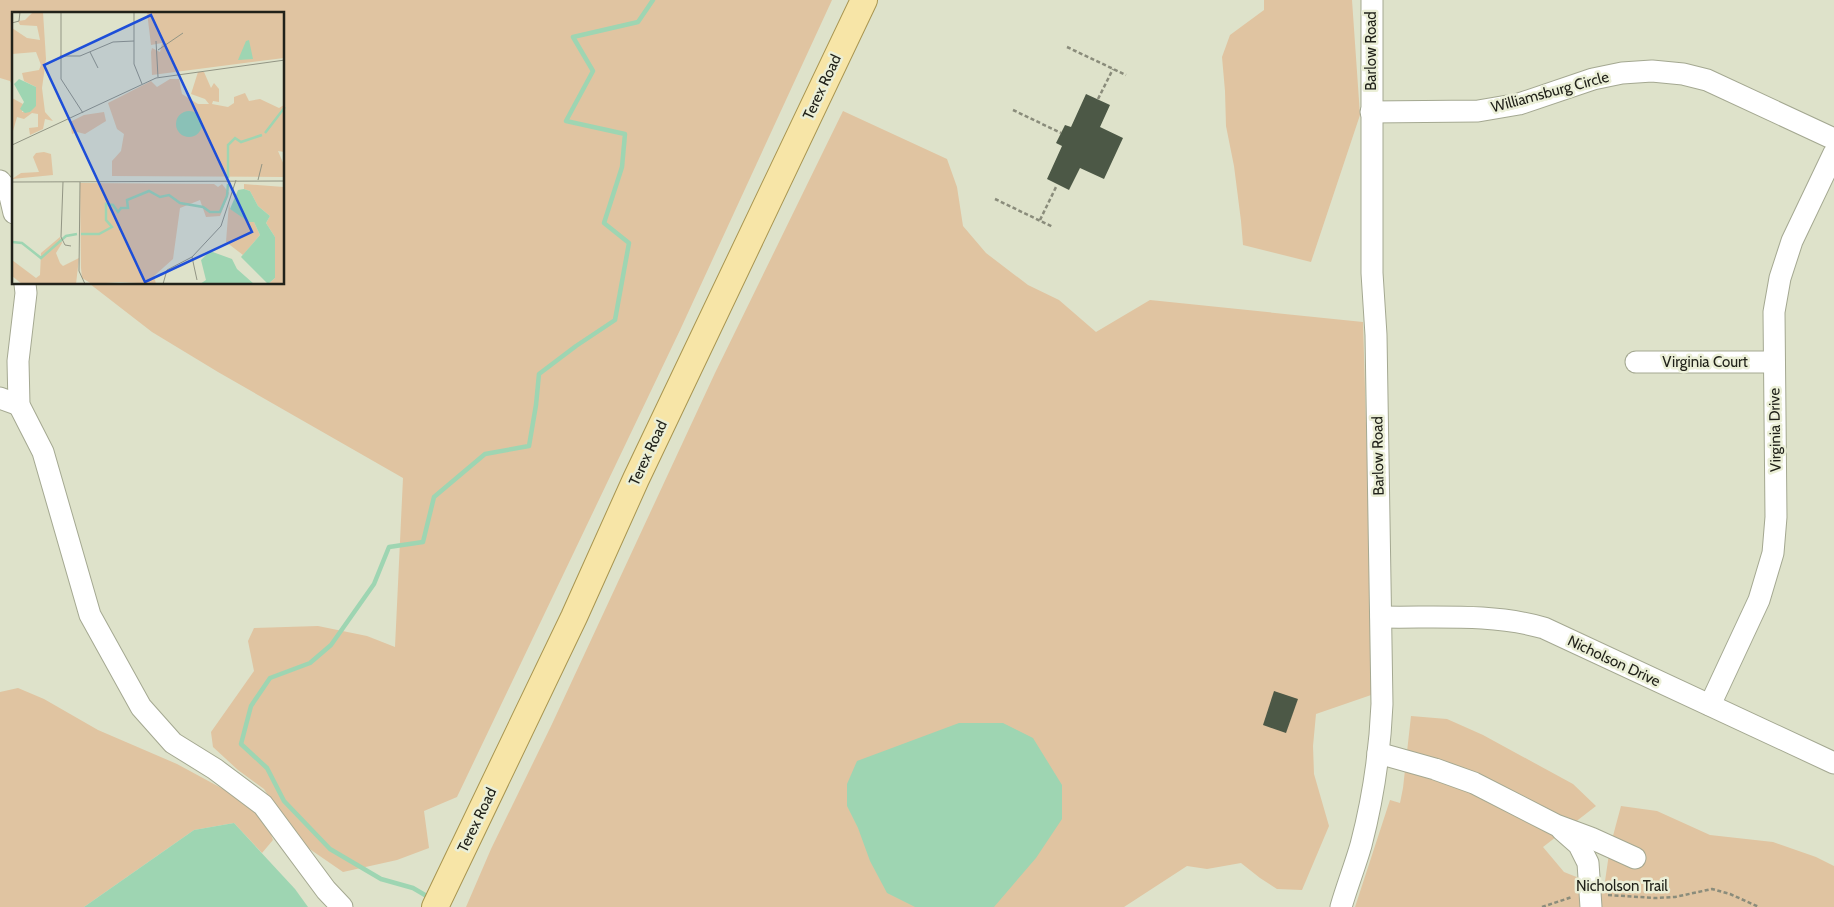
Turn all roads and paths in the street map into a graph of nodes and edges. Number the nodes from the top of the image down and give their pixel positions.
1 (864, 0) edge
2 (1372, 0) edge
3 (1067, 47) dead end
4 (1112, 69) junction
5 (1126, 75) dead end
6 (1098, 99) dead end
7 (1013, 110) dead end
8 (1371, 112) junction
9 (1061, 133) dead end
10 (1834, 139) edge
11 (1834, 153) edge
12 (0, 181) edge
13 (1057, 185) dead end
14 (995, 200) dead end
15 (12, 206) edge
16 (1040, 220) junction
17 (1053, 227) dead end
18 (25, 285) edge
19 (1636, 362) dead end
20 (1774, 362) junction
21 (10, 401) edge
22 (1381, 618) junction
23 (1710, 705) junction
24 (1378, 753) junction
25 (1834, 763) edge
26 (1556, 825) junction
27 (1635, 858) dead end
28 (438, 900) edge
29 (1591, 901) edge
30 (342, 907) edge
31 (1341, 907) edge
32 (1542, 907) edge
33 (1759, 907) edge

1 - 28 main road, Terex Road
2 - 8 street, Barlow Road
3 - 4 path
4 - 5 path
4 - 6 path
7 - 9 path
8 - 10 street, Williamsburg Circle
8 - 22 street, Barlow Road
11 - 20 street, Virginia Drive
12 - 15 street
13 - 16 path
14 - 16 path
16 - 17 path
18 - 21 street
19 - 20 street, Virginia Court
20 - 23 street, Virginia Drive
21 - 30 street
22 - 23 street, Nicholson Drive
22 - 24 street, Barlow Road
23 - 25 street, Nicholson Drive
24 - 26 street
24 - 31 street, Barlow Road
26 - 27 street
26 - 29 street
29 - 32 path, Nicholson Trail
29 - 33 path, Nicholson Trail

